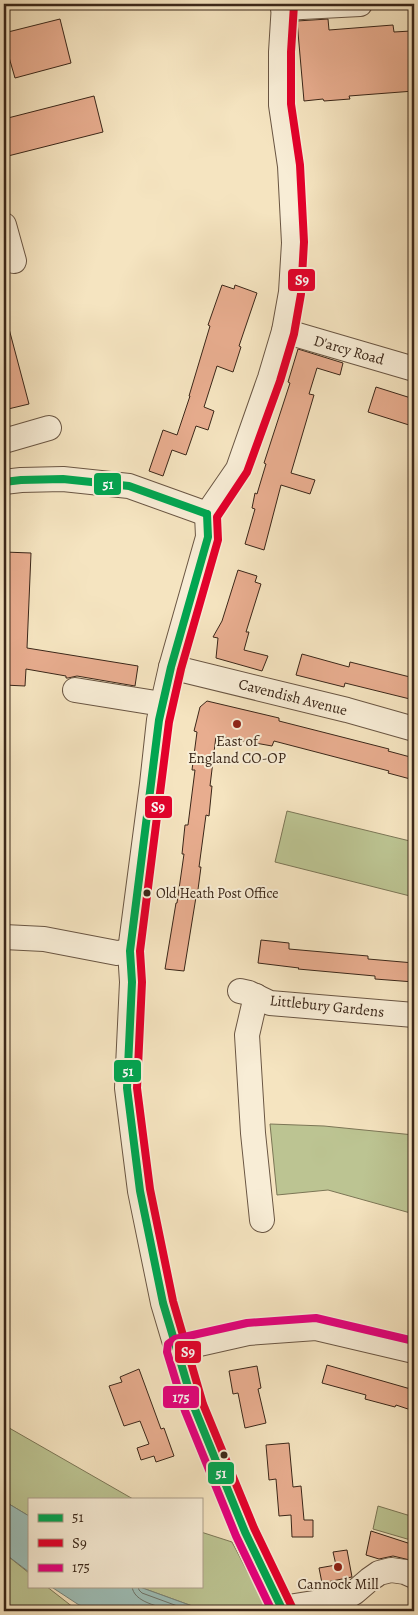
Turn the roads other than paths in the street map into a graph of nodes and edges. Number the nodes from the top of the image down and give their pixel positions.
1 (360, 4) edge
2 (284, 6) edge
3 (4, 225) edge
4 (14, 261) dead end
5 (284, 331) junction
6 (414, 369) edge
7 (50, 428) dead end
8 (4, 441) edge
9 (4, 482) edge
10 (207, 514) junction
11 (171, 666) junction
12 (75, 690) dead end
13 (162, 704) junction
14 (414, 729) edge
15 (4, 937) edge
16 (130, 951) junction
17 (414, 1015) edge
18 (262, 1220) dead end
19 (178, 1349) junction
20 (414, 1351) edge
21 (414, 1576) edge
22 (314, 1607) edge
23 (283, 1609) edge

1 - 2 street
2 - 5 street
3 - 4 street
5 - 6 street, D'arcy Road
5 - 10 street
7 - 8 street
9 - 10 street
10 - 11 street
11 - 13 street
11 - 14 street, Cavendish Avenue
12 - 13 street
13 - 16 street
15 - 16 street
16 - 19 street
17 - 18 street, Littlebury Gardens
19 - 20 street
19 - 23 street
21 - 22 street
22 - 23 street

